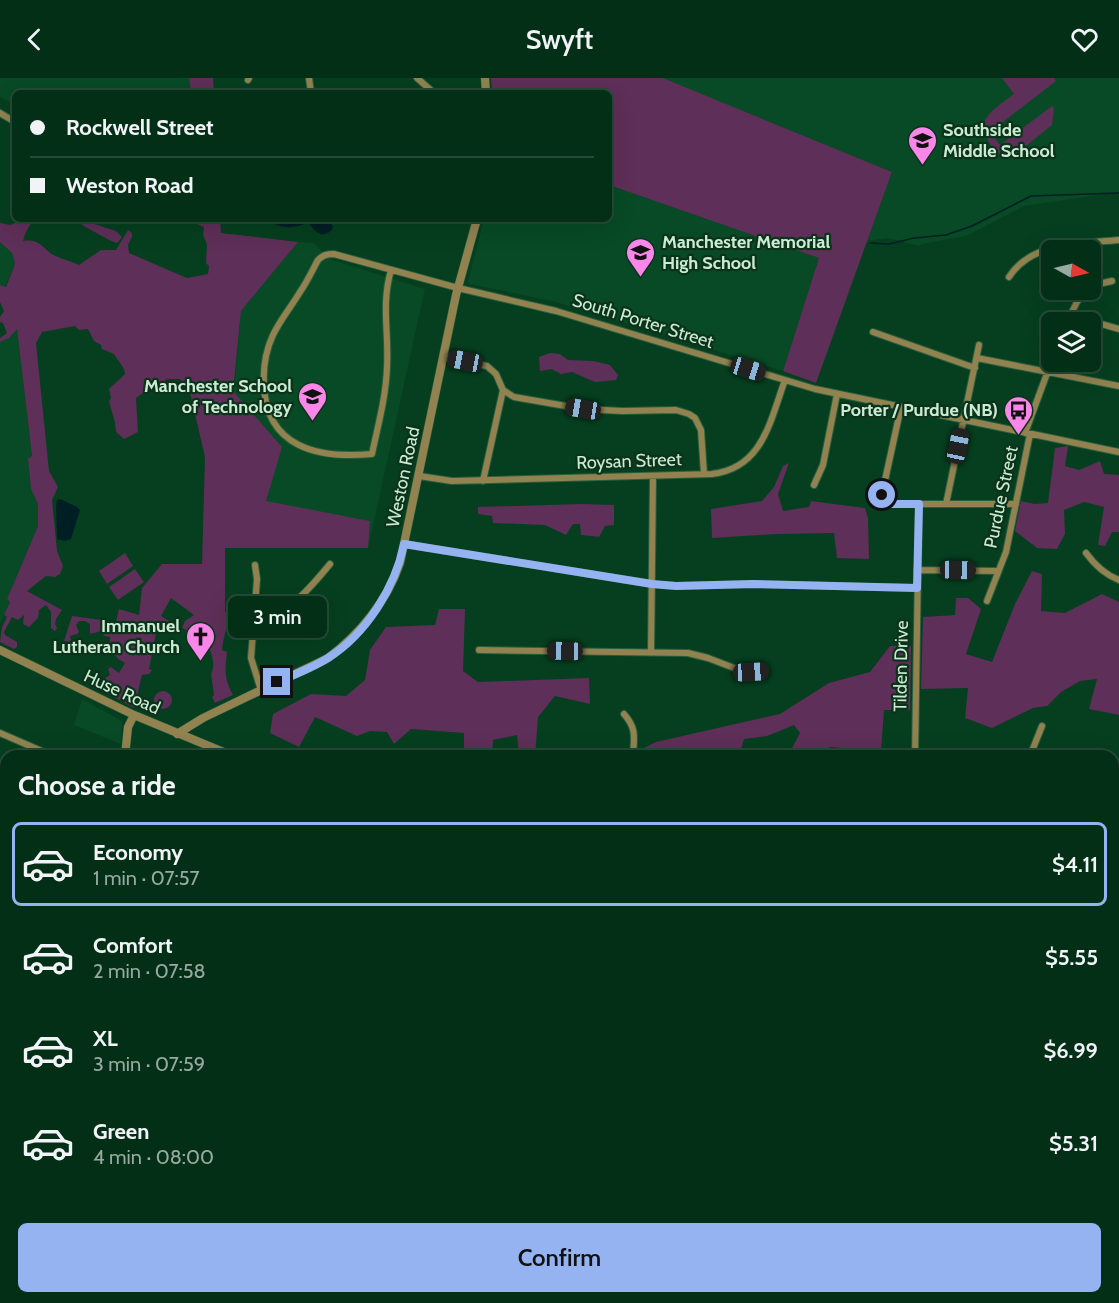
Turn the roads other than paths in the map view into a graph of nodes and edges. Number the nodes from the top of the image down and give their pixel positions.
1 (417, 78) edge
2 (431, 90) edge
3 (476, 222) edge
4 (1119, 240) edge
5 (391, 270) junction
6 (1009, 277) dead end
7 (1112, 281) dead end
8 (1101, 284) edge
9 (458, 288) junction
10 (1101, 324) edge
11 (1119, 329) edge
12 (873, 332) dead end
13 (979, 345) dead end
14 (444, 357) junction
15 (977, 358) junction
16 (975, 368) junction
17 (1041, 370) edge
18 (1047, 372) edge
19 (1052, 372) edge
20 (785, 380) junction
21 (1119, 386) edge
22 (503, 390) junction
23 (837, 394) junction
24 (901, 407) junction
25 (964, 420) junction
26 (1027, 433) junction
27 (1119, 452) edge
28 (704, 474) junction
29 (419, 476) junction
30 (653, 476) junction
31 (483, 480) junction
32 (814, 485) dead end
33 (919, 504) junction
34 (946, 504) junction
35 (1016, 504) junction
36 (404, 544) junction
37 (1086, 553) dead end
38 (330, 564) dead end
39 (255, 565) dead end
40 (917, 570) junction
41 (998, 571) junction
42 (1119, 580) edge
43 (652, 584) junction
44 (917, 588) junction
45 (987, 601) dead end
46 (254, 620) junction
47 (0, 650) edge
48 (479, 650) dead end
49 (651, 653) junction
50 (764, 671) dead end
51 (261, 690) junction
52 (624, 714) dead end
53 (134, 715) junction
54 (1042, 726) dead end
55 (0, 733) edge
56 (177, 734) junction
57 (39, 750) edge
58 (126, 750) edge
59 (218, 750) edge
60 (633, 750) edge
61 (915, 750) edge
62 (1032, 750) edge

1 - 2 street
3 - 9 street, Weston Road
4 - 6 street
5 - 5 street, South Porter Street
5 - 9 street, South Porter Street
7 - 8 street
9 - 14 street, Weston Road
9 - 20 street, South Porter Street
10 - 11 street
12 - 16 street
13 - 15 street
14 - 22 street
14 - 29 street, Weston Road
15 - 16 street
15 - 17 street
16 - 25 street
18 - 26 street, Purdue Street
19 - 21 street
20 - 23 street, South Porter Street
20 - 28 street, Roysan Street
22 - 28 street
22 - 31 street
23 - 24 street, South Porter Street
23 - 32 street
24 - 25 street, South Porter Street
24 - 33 street
25 - 26 street, South Porter Street
25 - 34 street
26 - 27 street, South Porter Street
26 - 35 street, Purdue Street
28 - 30 street, Roysan Street
29 - 31 street, Roysan Street
29 - 36 street, Weston Road
30 - 31 street, Roysan Street
30 - 43 street
33 - 34 street
33 - 40 street, Tilden Drive
34 - 35 street
35 - 41 street, Purdue Street
36 - 43 street
36 - 51 street, Weston Road
37 - 42 street
38 - 46 street
39 - 46 street
40 - 41 street
40 - 44 street, Tilden Drive
41 - 45 street, Purdue Street
43 - 44 street
43 - 49 street
44 - 61 street, Tilden Drive
46 - 51 street
47 - 53 street, Huse Road
48 - 49 street
49 - 50 street
51 - 56 street, Weston Road
52 - 60 street
53 - 56 street, Huse Road
53 - 58 street
54 - 62 street
55 - 57 street
56 - 59 street, Huse Road

